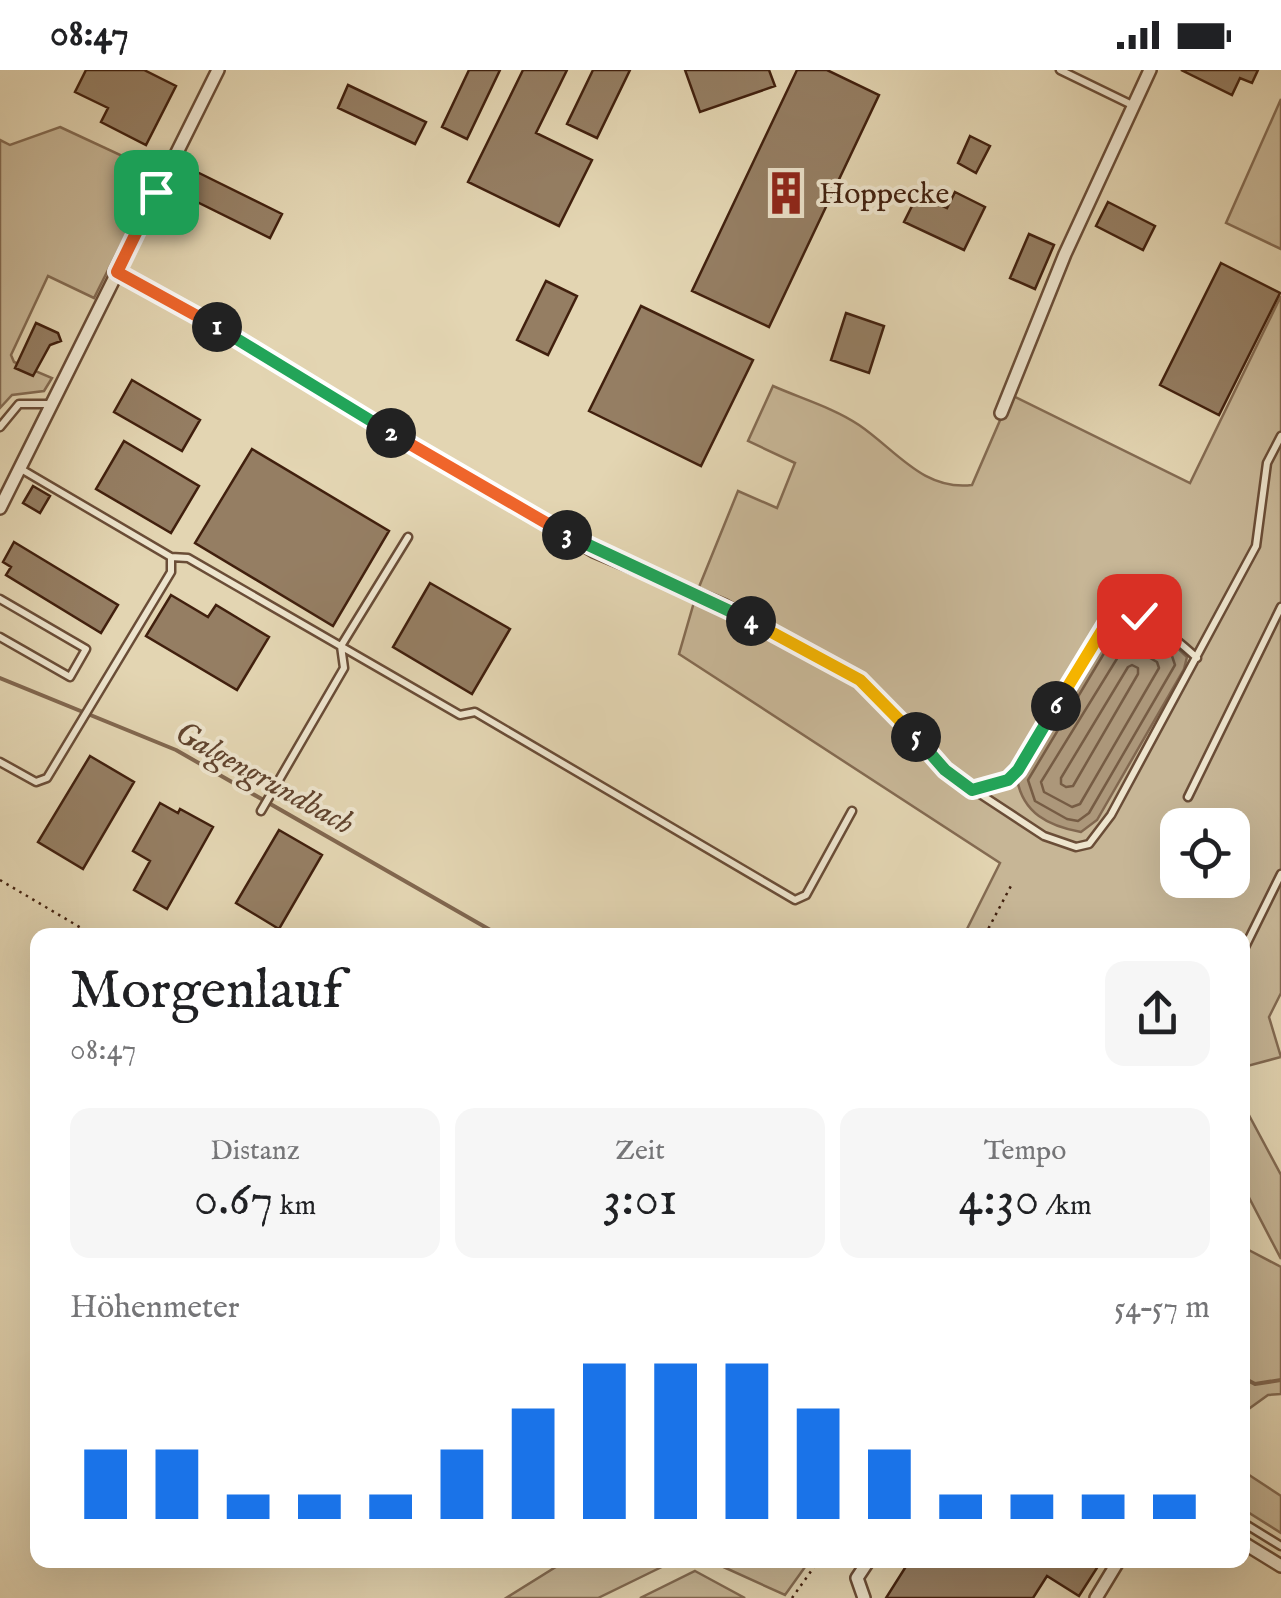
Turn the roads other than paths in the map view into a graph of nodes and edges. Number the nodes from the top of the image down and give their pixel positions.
1 (218, 70) edge
2 (1060, 70) edge
3 (1150, 70) edge
4 (1133, 106) junction
5 (117, 272) junction
6 (50, 404) junction
7 (1001, 412) dead end
8 (0, 428) edge
9 (1281, 436) edge
10 (19, 468) junction
11 (0, 508) edge
12 (408, 538) dead end
13 (171, 557) junction
14 (0, 600) edge
15 (1281, 606) edge
16 (0, 637) edge
17 (341, 646) junction
18 (1197, 658) junction
19 (860, 680) joint
20 (0, 762) edge
21 (972, 790) junction
22 (1188, 797) dead end
23 (261, 811) dead end
24 (852, 811) dead end
25 (1281, 874) edge
26 (1250, 937) edge
27 (1250, 1527) edge
28 (1281, 1546) edge
29 (1250, 1547) edge
30 (1281, 1566) edge
31 (864, 1568) edge
32 (1114, 1568) edge
33 (864, 1598) edge
34 (1096, 1598) edge

1 - 5 street
2 - 4 lane
3 - 4 street
4 - 7 street
5 - 6 street
5 - 19 street
6 - 8 lane
6 - 10 street
9 - 18 lane
10 - 11 street
10 - 13 lane
12 - 17 lane
13 - 17 lane
13 - 20 lane
14 - 16 lane
15 - 22 lane
17 - 23 lane
17 - 24 lane
18 - 21 lane
18 - 21 lane
19 - 21 lane
25 - 26 lane
27 - 28 lane
29 - 30 street
31 - 33 street
32 - 34 street

